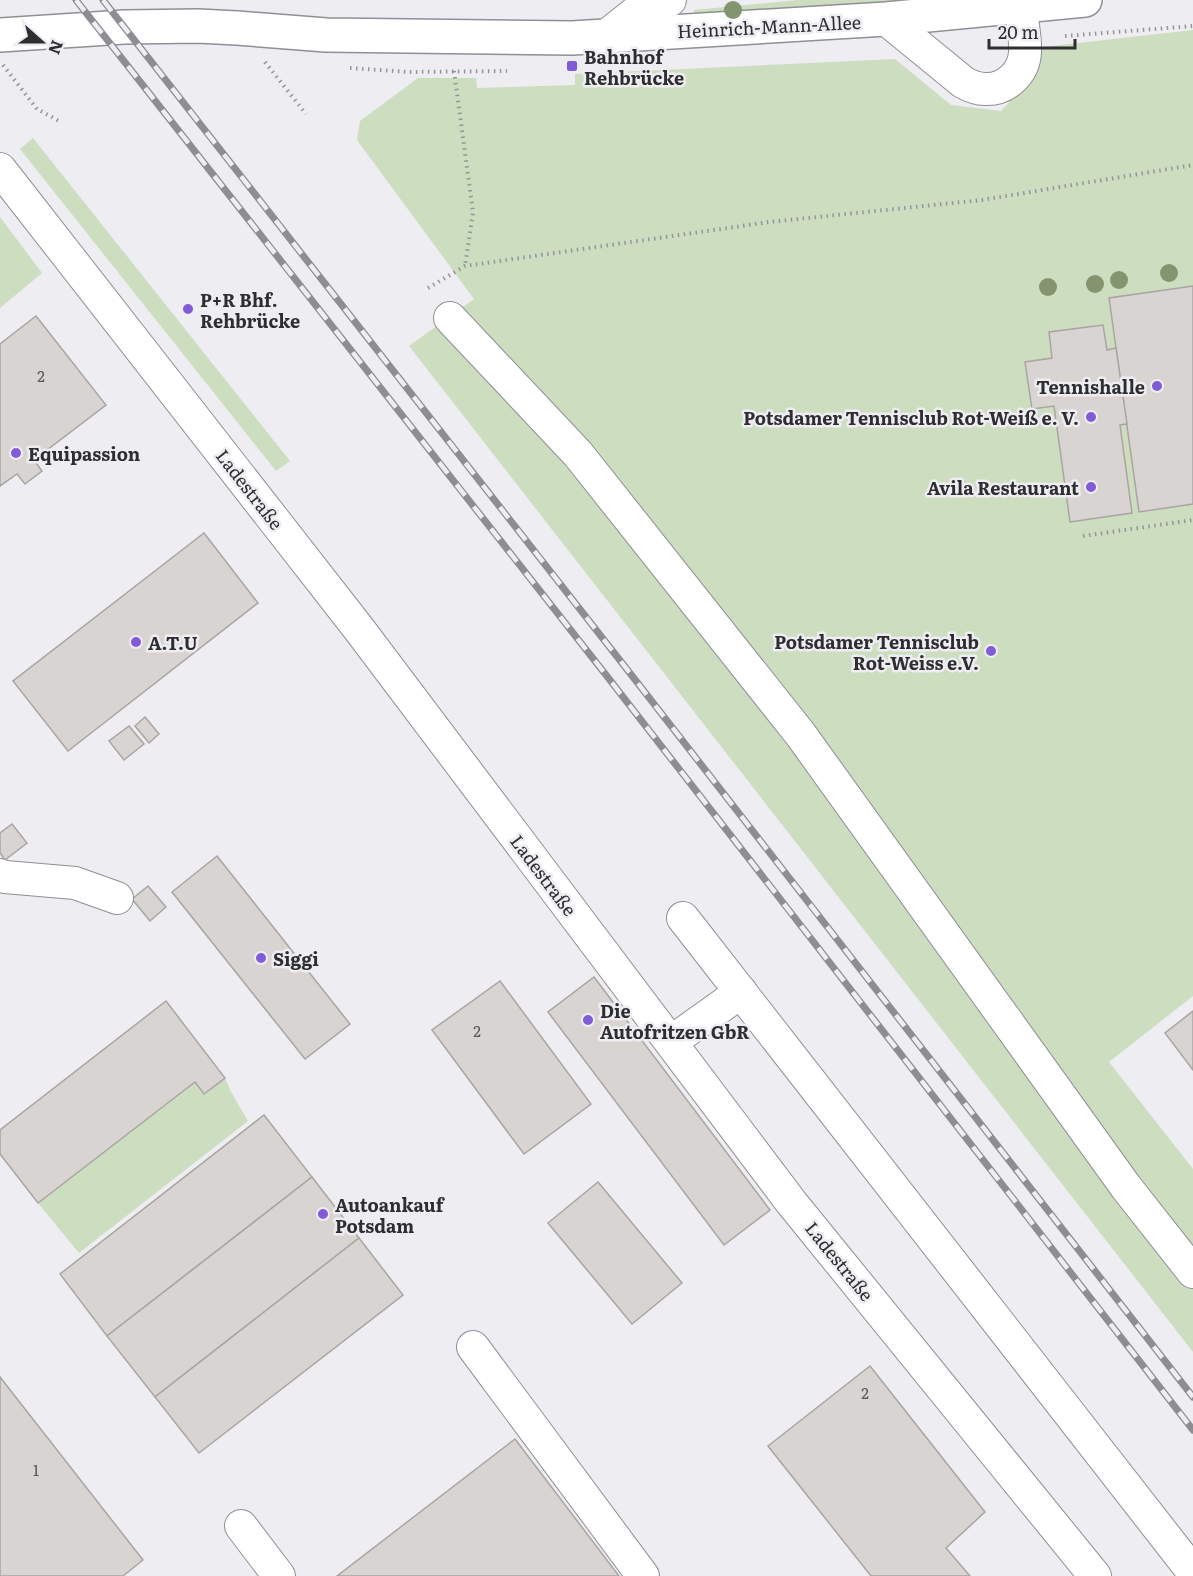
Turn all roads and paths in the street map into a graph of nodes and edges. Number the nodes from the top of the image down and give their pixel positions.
1 (670, 0) edge
2 (1085, 0) edge
3 (1007, 3) edge
4 (886, 19) junction
5 (0, 36) edge
6 (606, 36) junction
7 (262, 59) dead end
8 (0, 62) edge
9 (454, 71) dead end
10 (306, 114) dead end
11 (59, 121) dead end
12 (1193, 165) edge
13 (0, 169) edge
14 (465, 266) junction
15 (428, 288) dead end
16 (450, 318) dead end
17 (1193, 520) edge
18 (1083, 536) dead end
19 (0, 875) edge
20 (117, 898) dead end
21 (683, 918) dead end
22 (741, 992) junction
23 (671, 1042) junction
24 (1193, 1272) edge
25 (473, 1347) dead end
26 (241, 1526) dead end
27 (1193, 1572) edge
28 (279, 1576) edge
29 (643, 1576) edge
30 (1095, 1576) edge

1 - 6 street
2 - 3 main road, Heinrich-Mann-Allee
3 - 4 main road, Heinrich-Mann-Allee
3 - 4 street
4 - 6 main road, Heinrich-Mann-Allee
5 - 6 main road, Heinrich-Mann-Allee
7 - 10 path
8 - 11 path
9 - 14 path
12 - 14 path
13 - 23 street, Ladestraße
14 - 15 path
16 - 24 street
17 - 18 path
19 - 20 street
21 - 22 street
22 - 23 street
22 - 27 street
23 - 30 street, Ladestraße
25 - 29 street
26 - 28 street

